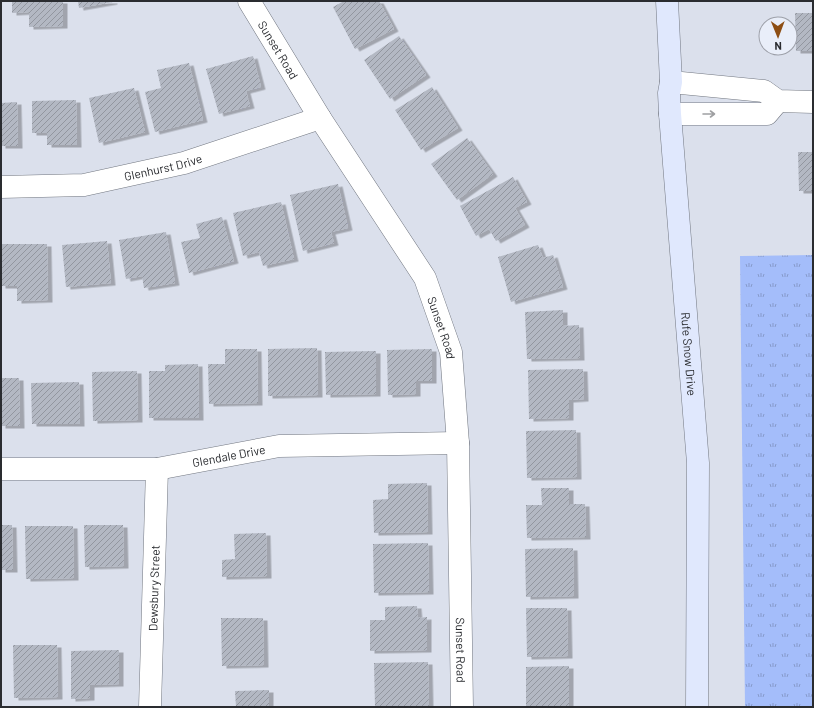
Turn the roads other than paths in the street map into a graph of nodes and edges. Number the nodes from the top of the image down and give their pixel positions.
1 (249, 1) edge
2 (667, 1) edge
3 (671, 82) junction
4 (778, 102) junction
5 (813, 102) edge
6 (670, 114) junction
7 (320, 118) junction
8 (1, 187) edge
9 (458, 443) junction
10 (1, 469) edge
11 (157, 469) junction
12 (150, 707) edge
13 (462, 707) edge
14 (697, 707) edge

1 - 7 street, Sunset Road
2 - 3 main road, Rufe Snow Drive
3 - 4 street
3 - 6 main road, Rufe Snow Drive
4 - 5 street
6 -> 4 street
6 - 14 main road, Rufe Snow Drive
7 - 8 street, Glenhurst Drive
7 - 9 street, Sunset Road
9 - 11 street, Glendale Drive
9 - 13 street, Sunset Road
10 - 11 street, Glendale Drive
11 - 12 street, Dewsbury Street

